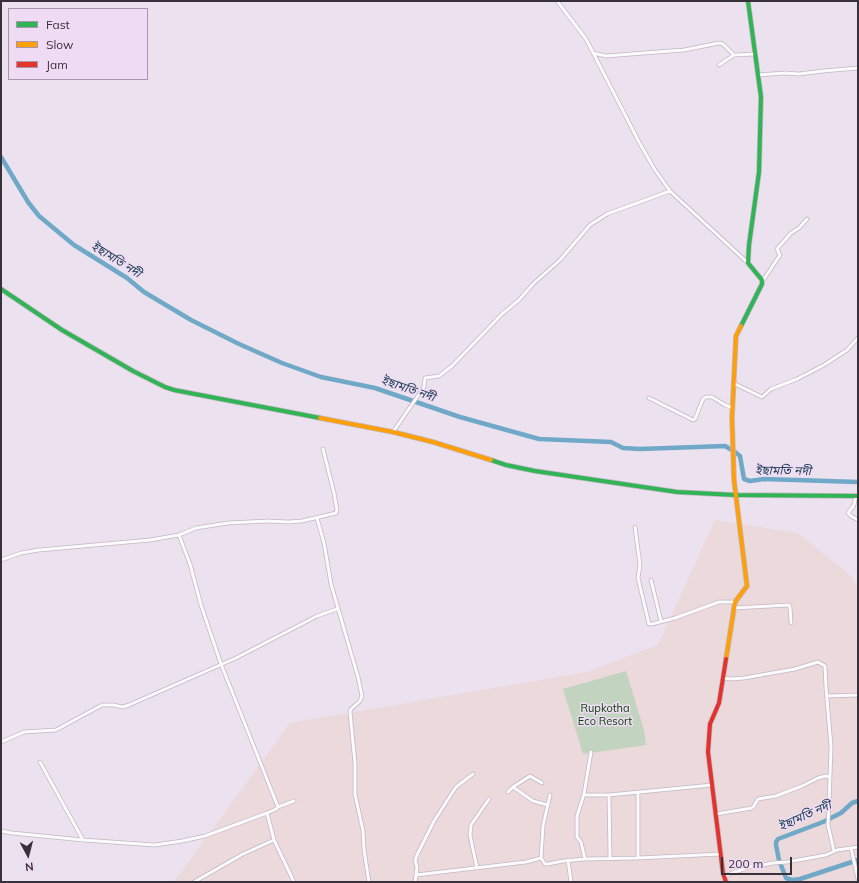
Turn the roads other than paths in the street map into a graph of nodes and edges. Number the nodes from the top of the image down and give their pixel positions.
1 (557, 1) edge
2 (748, 1) edge
3 (593, 53) junction
4 (734, 54) junction
5 (755, 54) junction
6 (720, 65) dead end
7 (858, 68) edge
8 (758, 76) junction
9 (670, 191) junction
10 (807, 219) dead end
11 (748, 263) junction
12 (762, 282) junction
13 (1, 289) edge
14 (858, 338) edge
15 (734, 384) junction
16 (649, 398) dead end
17 (733, 408) junction
18 (392, 432) junction
19 (323, 449) dead end
20 (735, 495) junction
21 (857, 496) edge
22 (318, 518) junction
23 (858, 520) edge
24 (636, 527) dead end
25 (179, 535) junction
26 (1, 560) edge
27 (651, 580) dead end
28 (735, 602) junction
29 (734, 608) junction
30 (337, 609) junction
31 (661, 621) junction
32 (790, 623) dead end
33 (221, 664) junction
34 (724, 678) junction
35 (858, 695) edge
36 (827, 696) junction
37 (1, 742) edge
38 (591, 752) dead end
39 (40, 762) dead end
40 (473, 774) dead end
41 (830, 777) junction
42 (542, 783) dead end
43 (712, 784) junction
44 (513, 787) junction
45 (508, 792) dead end
46 (638, 792) junction
47 (584, 794) junction
48 (550, 795) dead end
49 (609, 795) junction
50 (489, 799) dead end
51 (294, 801) dead end
52 (548, 805) junction
53 (278, 807) junction
54 (267, 813) junction
55 (716, 814) junction
56 (1, 830) edge
57 (83, 840) junction
58 (274, 840) junction
59 (858, 847) edge
60 (851, 848) junction
61 (834, 850) junction
62 (721, 854) junction
63 (541, 858) junction
64 (585, 858) junction
65 (610, 858) junction
66 (638, 858) junction
67 (568, 860) junction
68 (477, 868) junction
69 (416, 875) junction
70 (724, 876) junction
71 (858, 878) edge
72 (194, 882) edge
73 (294, 882) edge
74 (369, 882) edge
75 (415, 882) edge
76 (571, 882) edge
77 (726, 882) edge

1 - 3 street
2 - 5 street
3 - 4 street
3 - 9 street
4 - 5 street
4 - 6 street
5 - 8 street
7 - 8 street
8 - 11 street
9 - 11 street
9 - 18 street
10 - 12 street
11 - 12 street
12 - 15 street
13 - 18 street
14 - 15 street
15 - 17 street
16 - 17 street
17 - 20 street
18 - 20 street
19 - 22 street
20 - 21 street
20 - 28 street
21 - 23 street
22 - 25 street
22 - 30 street
24 - 31 street
25 - 26 street
25 - 33 street
27 - 31 street
28 - 29 street
28 - 31 street
29 - 32 street
29 - 34 street
30 - 33 street
30 - 74 street
33 - 37 street
33 - 53 street
34 - 36 street
34 - 43 street
35 - 36 street
36 - 41 street
38 - 47 street
39 - 57 street
40 - 69 street
41 - 55 street
41 - 61 street
42 - 44 street
43 - 46 street
43 - 55 street
44 - 45 street
44 - 52 street
46 - 49 street
46 - 66 street
47 - 49 street
47 - 64 street
48 - 52 street
49 - 65 street
50 - 68 street
51 - 53 street
52 - 63 street
53 - 54 street
54 - 57 street
54 - 58 street
55 - 62 street
56 - 57 street
58 - 72 street
58 - 73 street
59 - 60 street
60 - 61 street
60 - 71 street
61 - 70 street
62 - 66 street
62 - 70 street
63 - 67 street
63 - 68 street
64 - 65 street
64 - 67 street
65 - 66 street
67 - 76 street
68 - 69 street
69 - 75 street
70 - 77 street

